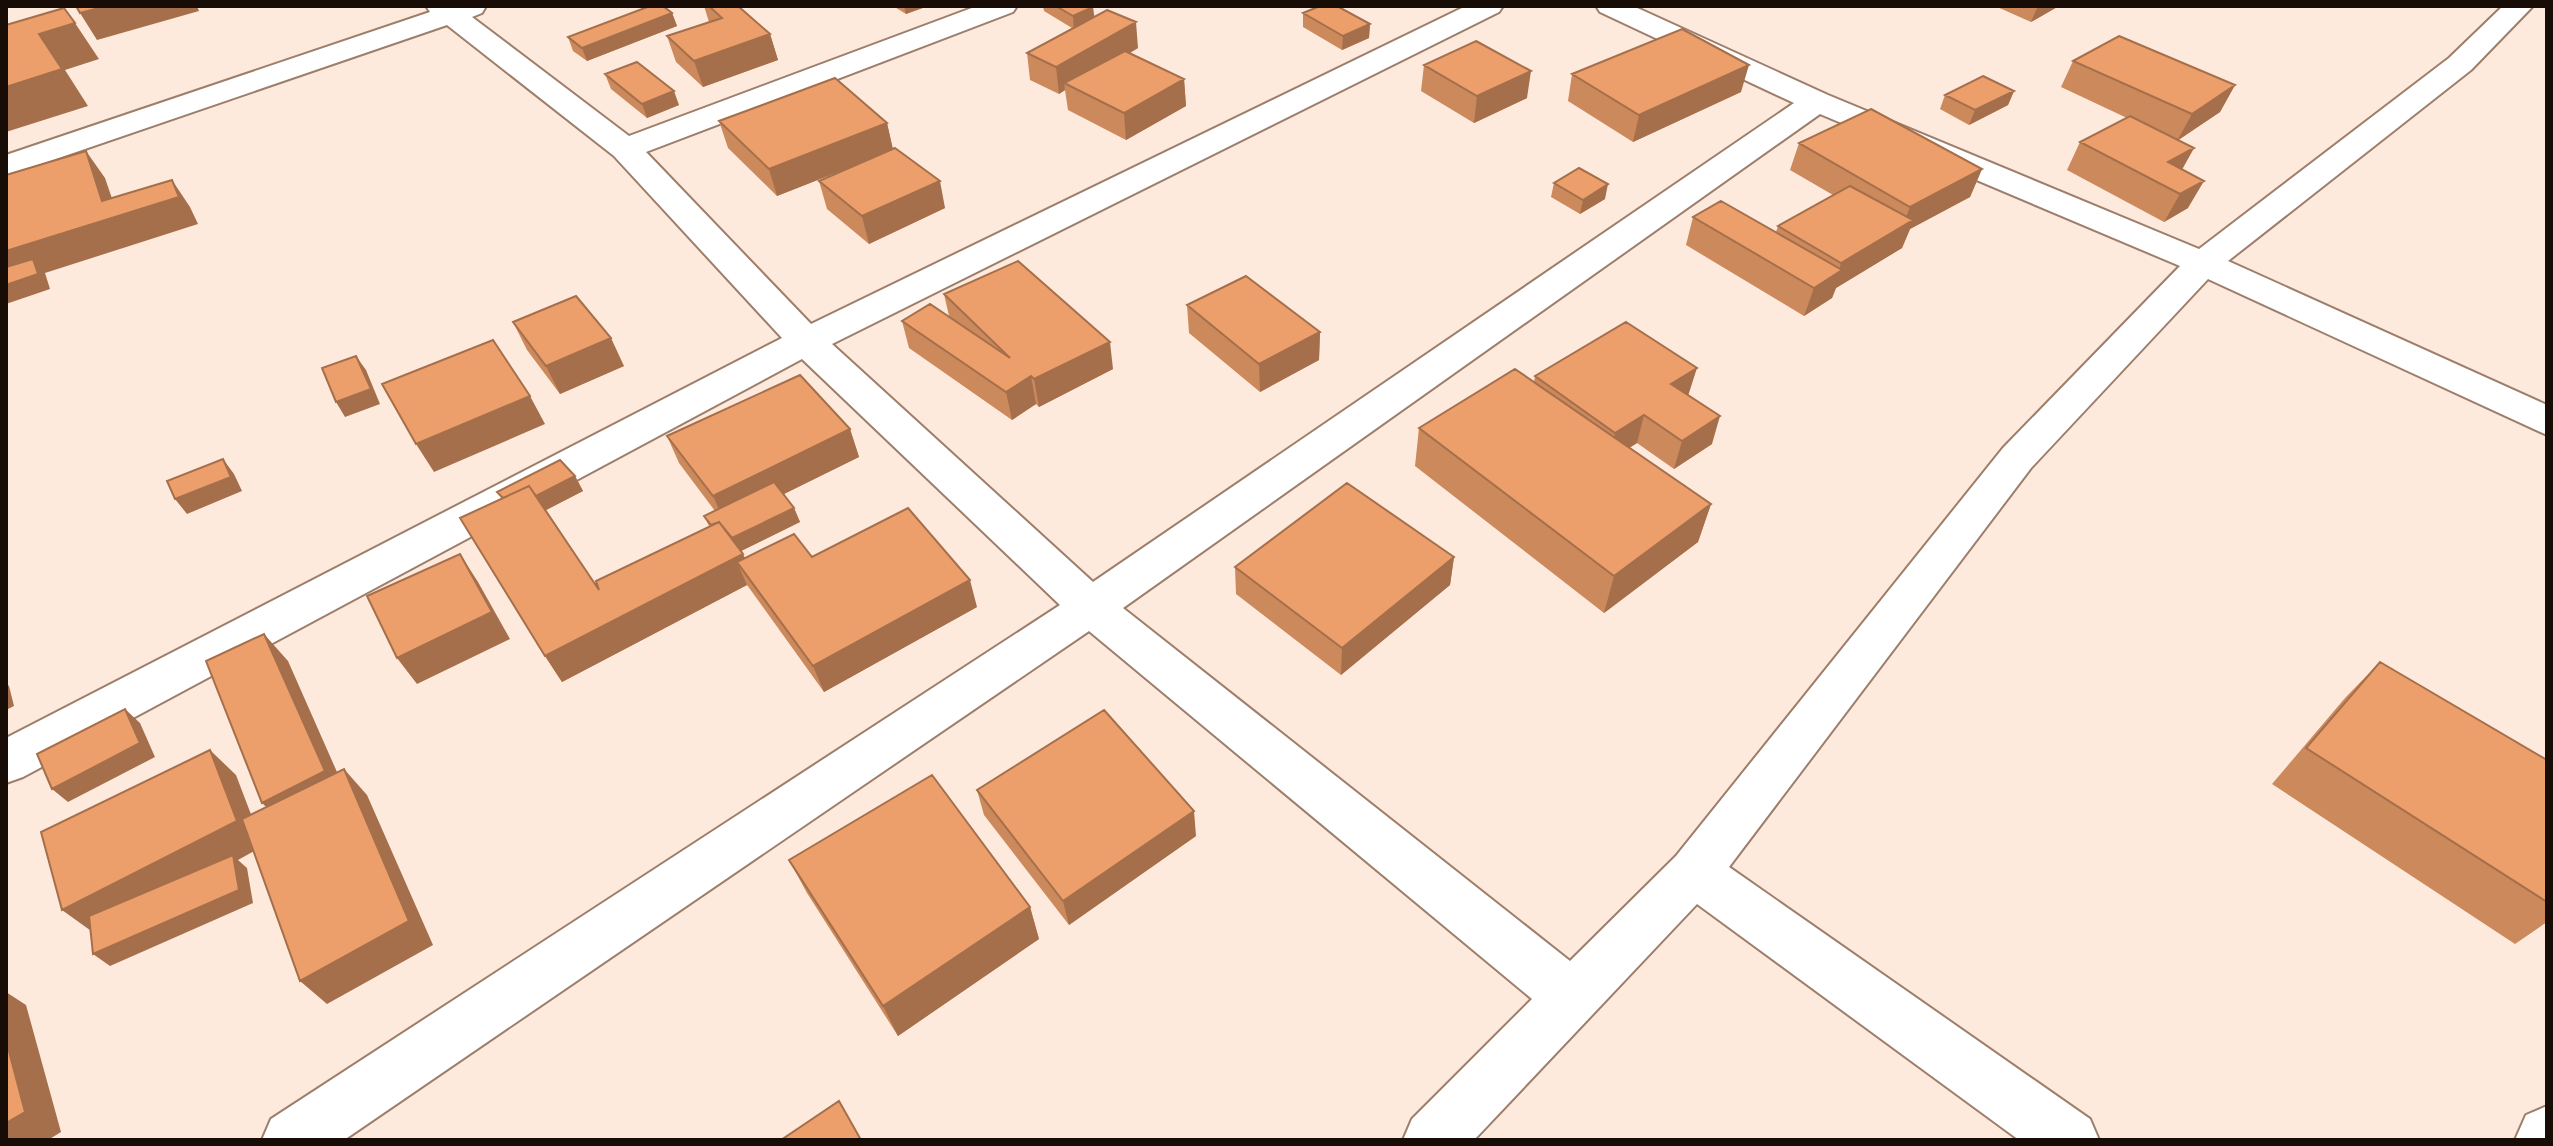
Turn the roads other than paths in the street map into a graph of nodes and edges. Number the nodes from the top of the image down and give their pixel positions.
1 (1003, 6) edge
2 (1489, 6) edge
3 (1610, 6) edge
4 (2519, 6) edge
5 (454, 9) edge
6 (1817, 102) junction
7 (625, 149) junction
8 (6, 166) edge
9 (2203, 263) junction
10 (806, 341) junction
11 (2547, 421) edge
12 (1091, 607) junction
13 (6, 762) edge
14 (1694, 872) junction
15 (1572, 997) junction
16 (292, 1140) edge
17 (1433, 1140) edge
18 (2069, 1140) edge

1 - 7 street
2 - 10 street
3 - 6 street
4 - 9 street
5 - 7 street
5 - 8 street
6 - 9 street
6 - 12 street
7 - 10 street
9 - 11 street
9 - 14 street
10 - 12 street
10 - 13 street
12 - 15 street
12 - 16 street
14 - 15 street
14 - 18 street
15 - 17 street

